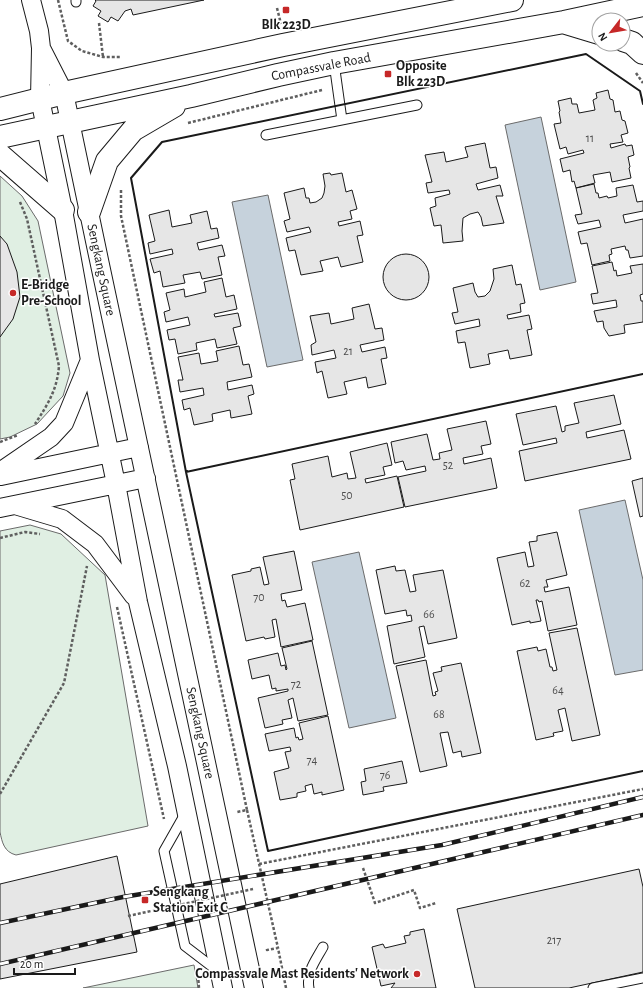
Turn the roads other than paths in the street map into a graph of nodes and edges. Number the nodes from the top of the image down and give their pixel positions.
1 (31, 0) edge
2 (512, 0) edge
3 (643, 5) edge
4 (564, 22) junction
5 (591, 30) edge
6 (631, 43) edge
7 (41, 48) junction
8 (643, 53) edge
9 (334, 63) junction
10 (64, 93) junction
11 (191, 96) junction
12 (40, 99) junction
13 (417, 105) dead end
14 (0, 109) edge
15 (342, 120) junction
16 (70, 121) junction
17 (46, 127) junction
18 (266, 135) dead end
19 (0, 137) edge
20 (0, 155) edge
21 (63, 210) junction
22 (89, 212) junction
23 (90, 360) junction
24 (139, 447) junction
25 (110, 453) junction
26 (0, 472) edge
27 (0, 476) edge
28 (146, 478) junction
29 (116, 484) junction
30 (8, 506) edge
31 (138, 602) junction
32 (186, 811) junction
33 (323, 947) dead end
34 (643, 978) edge
35 (222, 981) edge
36 (254, 988) edge
37 (309, 988) edge
38 (593, 988) edge

1 - 7 street
2 - 10 street, Compassvale Road
3 - 4 street, Compassvale Road
4 - 5 street
4 - 9 street, Compassvale Road
6 - 8 street
7 - 10 street, Sengkang Square
7 - 12 street, Sengkang Square
9 - 11 street, Compassvale Road
9 - 15 lane
10 - 12 street, Compassvale Road
10 - 16 street, Sengkang Square
11 - 16 street, Compassvale Road
11 - 22 street
12 - 14 street, Compassvale Road
12 - 17 street, Sengkang Square
13 - 15 lane
15 - 18 lane
16 - 17 street, Compassvale Road
16 - 22 street, Sengkang Square
17 - 19 street, Compassvale Road
17 - 21 street, Sengkang Square
20 - 21 street
21 - 23 street, Sengkang Square
22 - 24 street, Sengkang Square
23 - 25 street, Sengkang Square
23 - 26 street
24 - 25 street
24 - 28 street, Sengkang Square
25 - 27 street
25 - 29 street, Sengkang Square
28 - 29 street
28 - 36 street, Sengkang Square
29 - 30 street
29 - 31 street, Sengkang Square
30 - 31 street
31 - 32 street, Sengkang Square
32 - 35 street, Sengkang Square
32 - 35 lane
33 - 37 lane
34 - 38 lane

